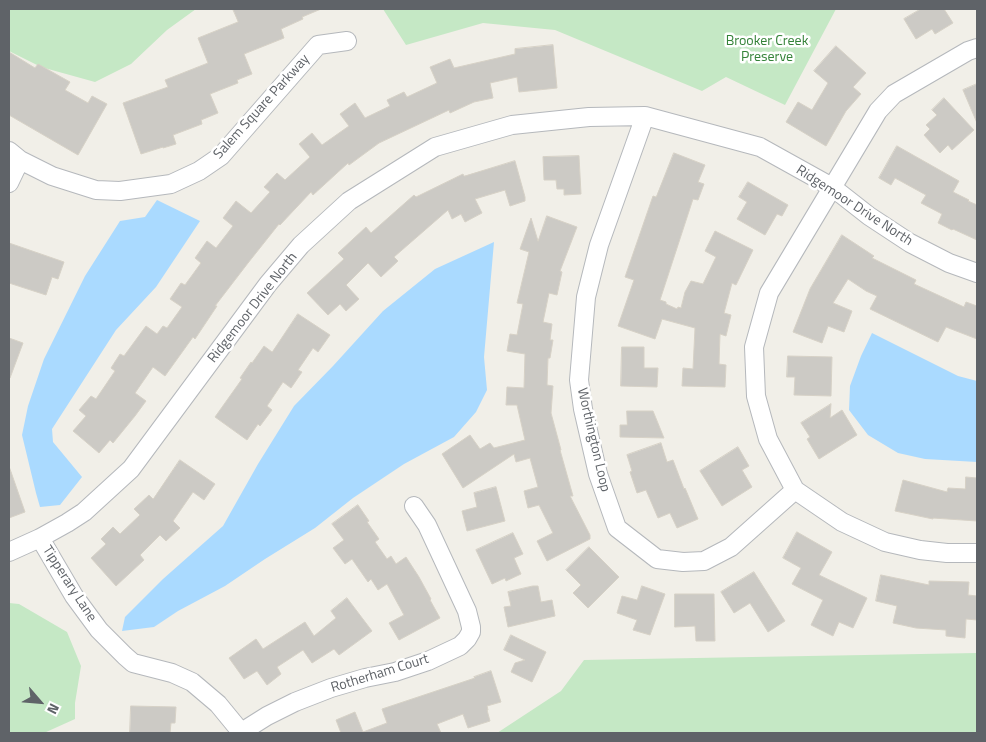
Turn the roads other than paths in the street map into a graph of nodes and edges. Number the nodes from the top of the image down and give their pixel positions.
1 (348, 41) dead end
2 (977, 48) edge
3 (645, 116) junction
4 (14, 155) edge
5 (9, 183) edge
6 (832, 187) junction
7 (977, 274) edge
8 (795, 490) junction
9 (414, 506) dead end
10 (40, 538) junction
11 (9, 552) edge
12 (977, 552) edge
13 (240, 733) edge

1 - 4 street, Salem Square Parkway
2 - 6 street
3 - 6 street, Ridgemoor Drive North
3 - 8 street, Worthington Loop
3 - 10 street, Ridgemoor Drive North
4 - 5 street
6 - 7 street, Ridgemoor Drive North
6 - 8 street
8 - 12 street
9 - 13 street, Rotherham Court
10 - 11 street, Ridgemoor Drive North
10 - 13 street, Tipperary Lane

